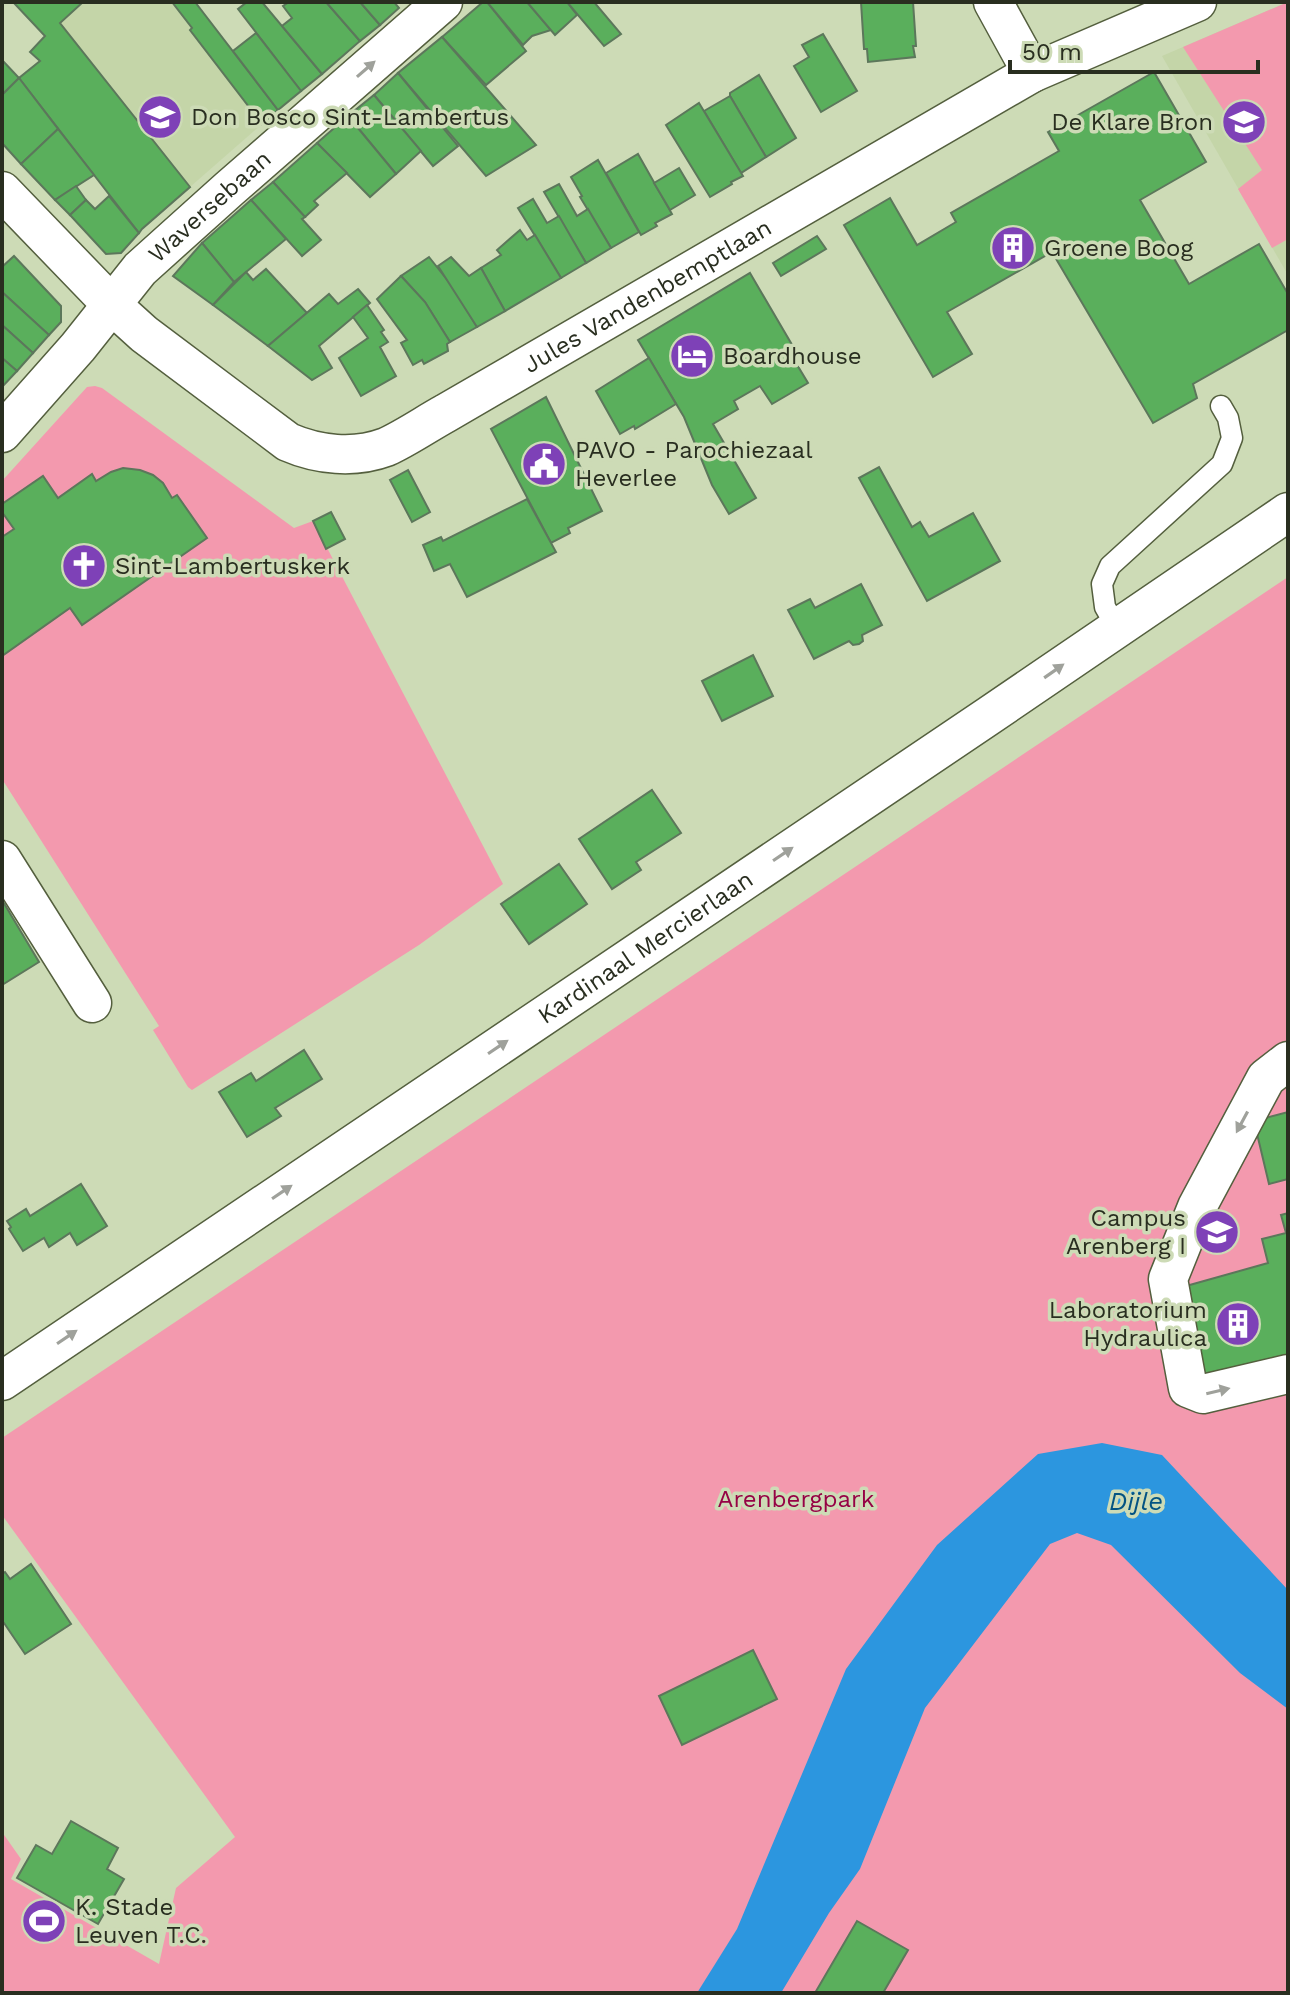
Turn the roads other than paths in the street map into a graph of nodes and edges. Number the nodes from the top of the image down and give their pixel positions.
1 (443, 2) edge
2 (993, 2) edge
3 (1197, 2) edge
4 (1032, 73) junction
5 (2, 191) edge
6 (112, 305) junction
7 (1221, 406) dead end
8 (2, 433) edge
9 (1288, 512) edge
10 (1117, 628) junction
11 (2, 860) edge
12 (92, 1003) dead end
13 (1288, 1061) edge
14 (1288, 1374) edge
15 (2, 1381) edge

6 -> 1 street, Waversebaan
2 - 4 street
3 - 4 street, Jules Vandenbemptlaan
4 - 6 street, Jules Vandenbemptlaan
5 - 6 street, Jules Vandenbemptlaan
6 - 8 street, Waversebaan
7 - 10 lane
9 - 10 street, Kardinaal Mercierlaan
15 -> 10 street, Kardinaal Mercierlaan
11 - 12 street
13 -> 14 street

